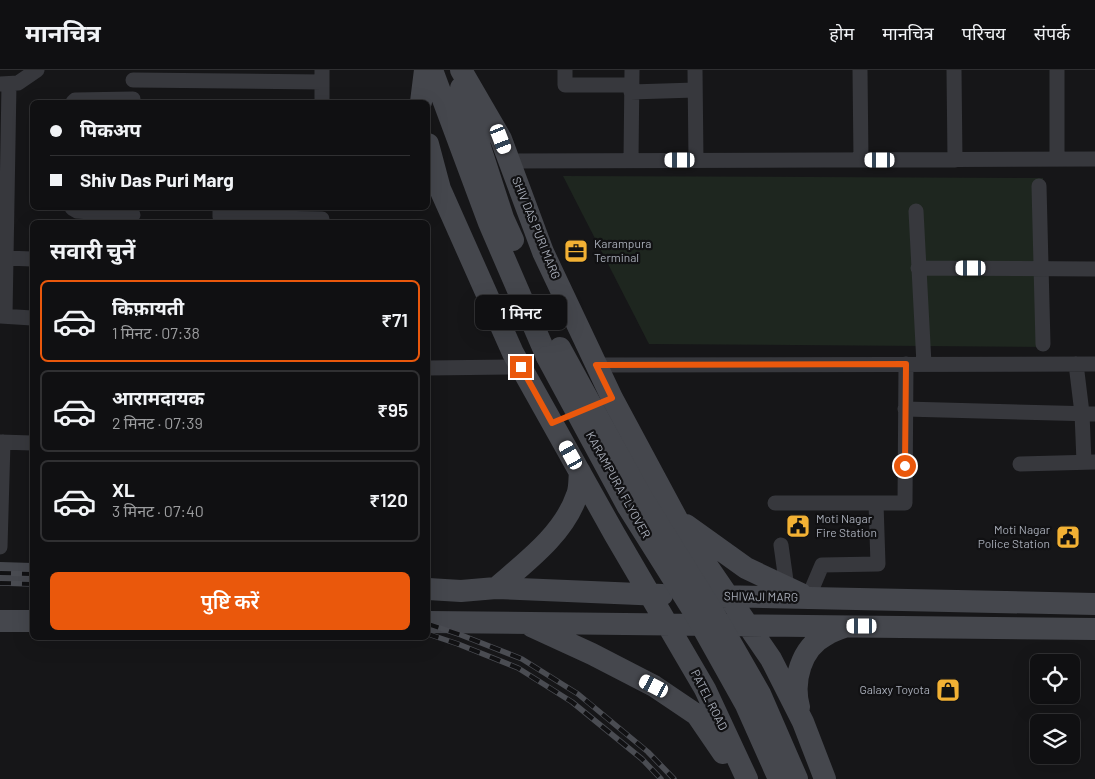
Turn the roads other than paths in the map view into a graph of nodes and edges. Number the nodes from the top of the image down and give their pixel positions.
1 (37, 70) edge
2 (425, 70) edge
3 (432, 70) edge
4 (456, 70) edge
5 (461, 70) edge
6 (565, 70) edge
7 (694, 70) edge
8 (860, 70) edge
9 (954, 70) edge
10 (1058, 70) edge
11 (133, 75) edge
12 (322, 76) edge
13 (632, 82) edge
14 (5, 84) edge
15 (695, 90) junction
16 (75, 100) edge
17 (133, 100) edge
18 (322, 100) edge
19 (421, 100) edge
20 (430, 152) edge
21 (1057, 158) junction
22 (1095, 159) edge
23 (631, 160) junction
24 (696, 160) junction
25 (861, 160) junction
26 (956, 160) junction
27 (509, 161) junction
28 (1039, 186) dead end
29 (75, 210) edge
30 (220, 210) edge
31 (916, 211) dead end
32 (133, 215) edge
33 (322, 216) edge
34 (6, 258) junction
35 (30, 258) edge
36 (918, 268) junction
37 (1041, 269) junction
38 (1095, 269) edge
39 (3, 316) edge
40 (30, 318) edge
41 (1043, 344) dead end
42 (554, 353) junction
43 (906, 364) junction
44 (924, 364) junction
45 (1076, 364) junction
46 (1095, 364) edge
47 (596, 365) junction
48 (521, 367) junction
49 (430, 368) edge
50 (612, 398) junction
51 (905, 409) junction
52 (1088, 414) edge
53 (552, 423) junction
54 (2, 442) edge
55 (30, 443) edge
56 (1089, 462) edge
57 (1020, 464) dead end
58 (580, 472) junction
59 (775, 503) dead end
60 (876, 503) junction
61 (677, 518) junction
62 (781, 545) dead end
63 (0, 546) edge
64 (0, 574) edge
65 (30, 574) edge
66 (496, 588) junction
67 (787, 588) junction
68 (430, 589) edge
69 (650, 594) junction
70 (728, 596) junction
71 (808, 598) junction
72 (1095, 604) edge
73 (0, 621) edge
74 (30, 621) edge
75 (430, 622) edge
76 (523, 623) junction
77 (667, 624) junction
78 (748, 625) junction
79 (848, 626) junction
80 (1095, 629) edge
81 (803, 722) junction
82 (821, 771) edge
83 (741, 779) edge
84 (748, 779) edge
85 (779, 779) edge
86 (797, 779) edge

1 - 14 street
2 - 19 main road
3 - 42 main road, KARAMPURA FLYOVER
4 - 42 main road, KARAMPURA FLYOVER
5 - 27 main road, SHIV DAS PURI MARG
6 - 13 street
7 - 15 street
8 - 25 street
9 - 26 street
10 - 21 street
11 - 12 street
11 - 17 street
12 - 18 street
13 - 15 street
13 - 23 street
14 - 34 street
15 - 24 street
16 - 17 street
20 - 48 main road
21 - 22 street
21 - 26 street
23 - 24 street
23 - 27 street
24 - 25 street
25 - 26 street
27 - 47 main road, SHIV DAS PURI MARG
28 - 37 street
29 - 32 street
30 - 33 street
31 - 36 street
34 - 35 street
34 - 39 street
36 - 37 street
36 - 44 street
37 - 38 street
37 - 41 street
39 - 40 street
42 - 85 main road, KARAMPURA FLYOVER, bridge
42 - 86 main road, KARAMPURA FLYOVER, bridge
43 - 44 street
43 - 47 street
43 - 51 street
44 - 45 street
45 - 46 street
45 - 52 street
47 - 50 main road, SHIV DAS PURI MARG
48 - 49 street
48 - 53 main road
50 - 53 main road
50 - 61 main road, SHIV DAS PURI MARG
51 - 52 street
51 - 60 street
52 - 56 street
53 - 58 main road
54 - 55 street
54 - 63 street
56 - 57 street
58 - 66 main road
58 - 69 main road
59 - 60 street
60 - 71 street
61 - 67 main road
61 - 70 main road, SHIV DAS PURI MARG
62 - 67 street
64 - 65 main road
66 - 68 main road, SHIVAJI MARG
66 - 69 main road, SHIVAJI MARG
67 - 71 main road
69 - 70 main road, SHIVAJI MARG
69 - 77 main road, PATEL ROAD
70 - 71 main road, SHIVAJI MARG
70 - 78 main road, SHIV DAS PURI MARG
71 - 72 main road, SHIVAJI MARG
73 - 74 main road
75 - 76 main road
76 - 77 main road
76 - 83 main road
77 - 78 main road
77 - 84 main road, PATEL ROAD
78 - 79 main road
78 - 81 main road
79 - 80 main road
79 - 81 main road
81 - 82 main road
82 - 84 main road

